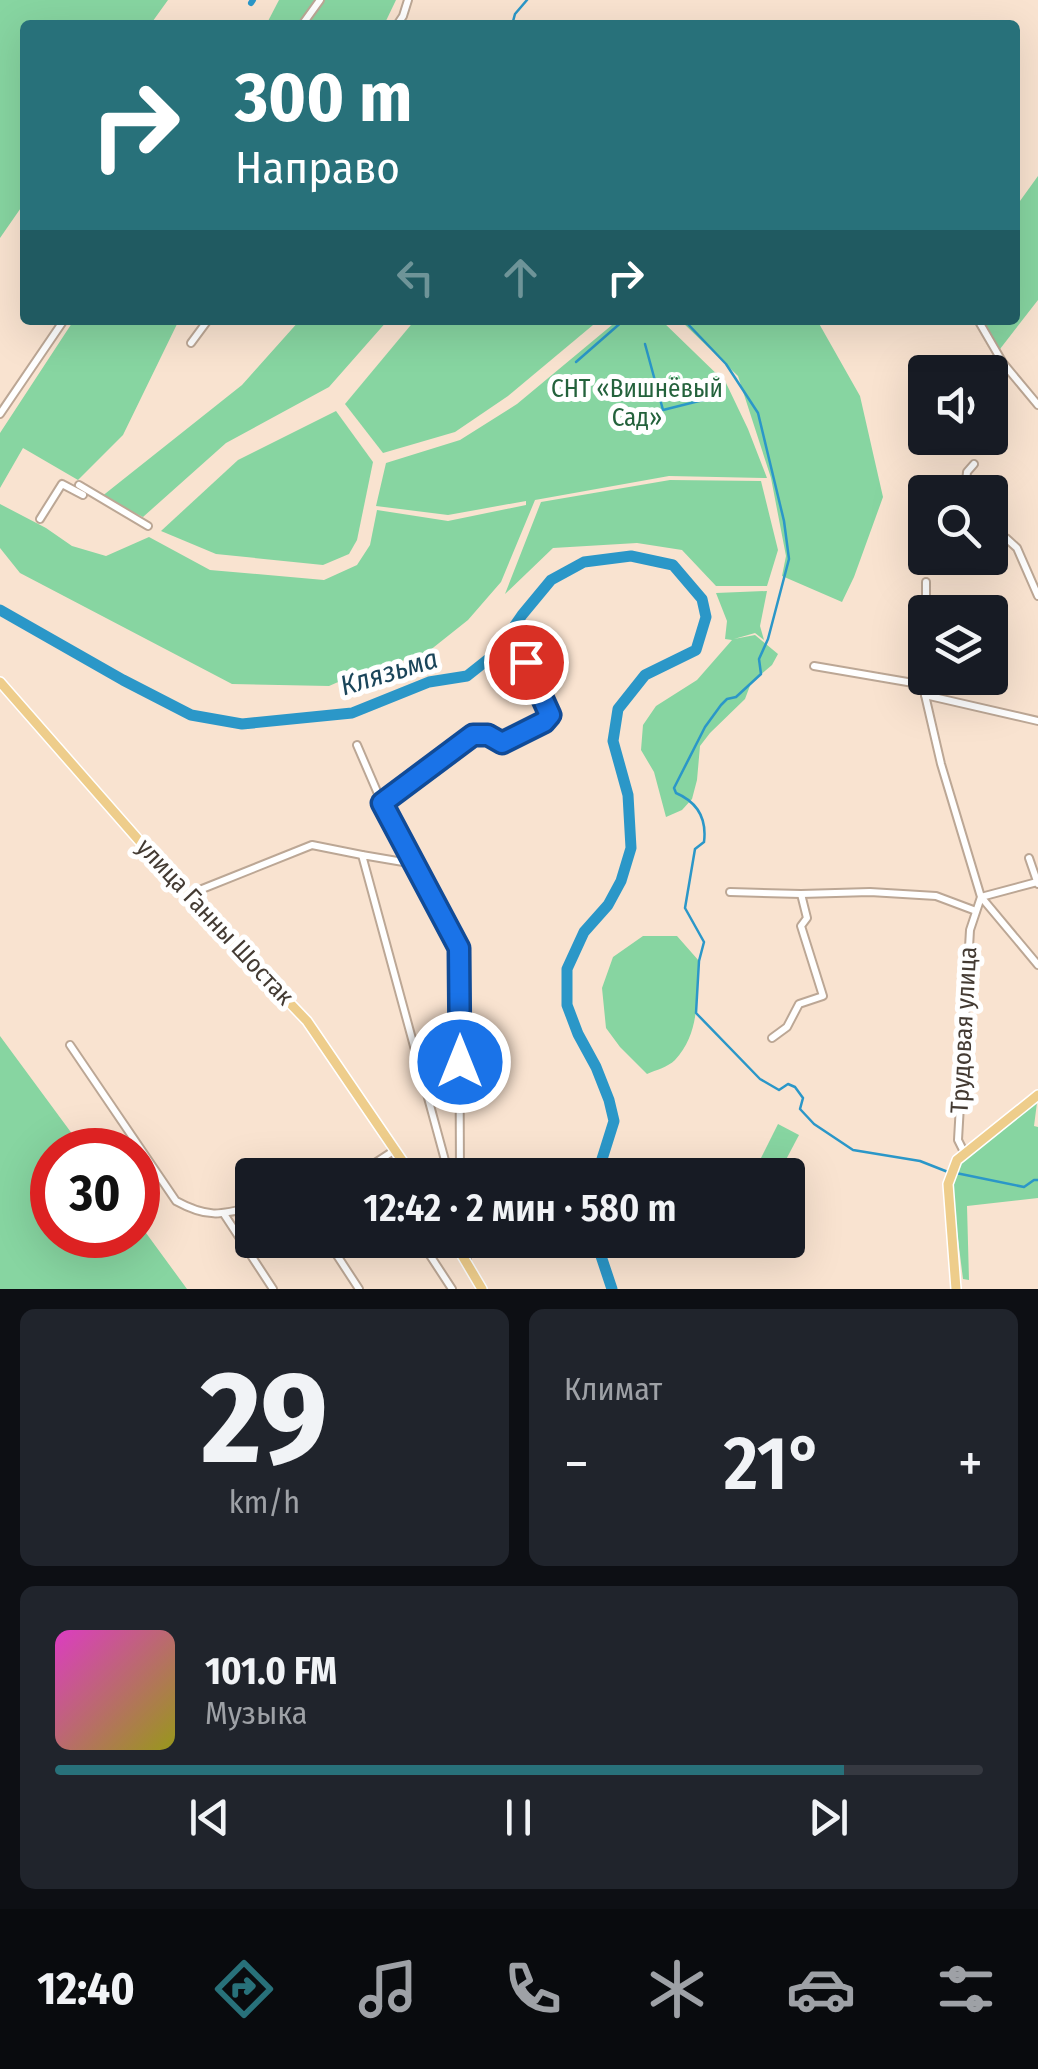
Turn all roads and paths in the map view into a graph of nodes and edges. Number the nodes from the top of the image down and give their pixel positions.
1 (61, 325) edge
2 (204, 325) edge
3 (981, 325) edge
4 (191, 343) dead end
5 (1038, 405) edge
6 (0, 414) edge
7 (974, 464) dead end
8 (967, 475) edge
9 (80, 486) dead end
10 (83, 495) dead end
11 (40, 519) dead end
12 (148, 526) dead end
13 (1008, 540) edge
14 (926, 582) dead end
15 (926, 595) edge
16 (1038, 596) edge
17 (526, 662) dead end
18 (814, 666) dead end
19 (908, 679) edge
20 (0, 682) edge
21 (925, 695) joint
22 (1038, 721) edge
23 (356, 745) dead end
24 (382, 803) junction
25 (362, 854) junction
26 (1030, 858) dead end
27 (414, 864) junction
28 (1038, 883) edge
29 (730, 892) dead end
30 (801, 894) junction
31 (187, 895) junction
32 (982, 896) junction
33 (976, 911) junction
34 (1038, 965) edge
35 (772, 1038) dead end
36 (70, 1045) dead end
37 (1038, 1094) edge
38 (396, 1149) junction
39 (964, 1152) junction
40 (382, 1158) edge
41 (402, 1158) edge
42 (444, 1158) edge
43 (460, 1158) edge
44 (235, 1211) edge
45 (224, 1214) junction
46 (338, 1258) edge
47 (432, 1258) edge
48 (464, 1258) edge
49 (466, 1258) edge
50 (467, 1262) junction
51 (274, 1289) edge
52 (360, 1289) edge
53 (452, 1289) edge
54 (482, 1289) edge
55 (956, 1289) edge

1 - 6 street
2 - 4 street
3 - 5 street
7 - 8 street
9 - 12 street
10 - 11 street
13 - 16 street
14 - 15 street
17 - 24 street
18 - 19 street
20 - 31 main road, улица Ганны Шостак
21 - 22 street
21 - 32 street
23 - 24 street
24 - 27 street
25 - 27 street
25 - 31 street
25 - 42 street
26 - 28 street
27 - 43 street
28 - 32 street
29 - 30 street
30 - 33 street
30 - 35 street
31 - 38 main road, улица Ганны Шостак
32 - 33 street, Трудовая улица
32 - 34 street
33 - 39 street, Трудовая улица
36 - 45 street
37 - 39 main road
38 - 40 street
38 - 41 main road, улица Ганны Шостак
39 - 55 main road
44 - 45 street
45 - 51 street
46 - 52 street
47 - 53 street
48 - 50 main road
49 - 50 street
50 - 54 main road

